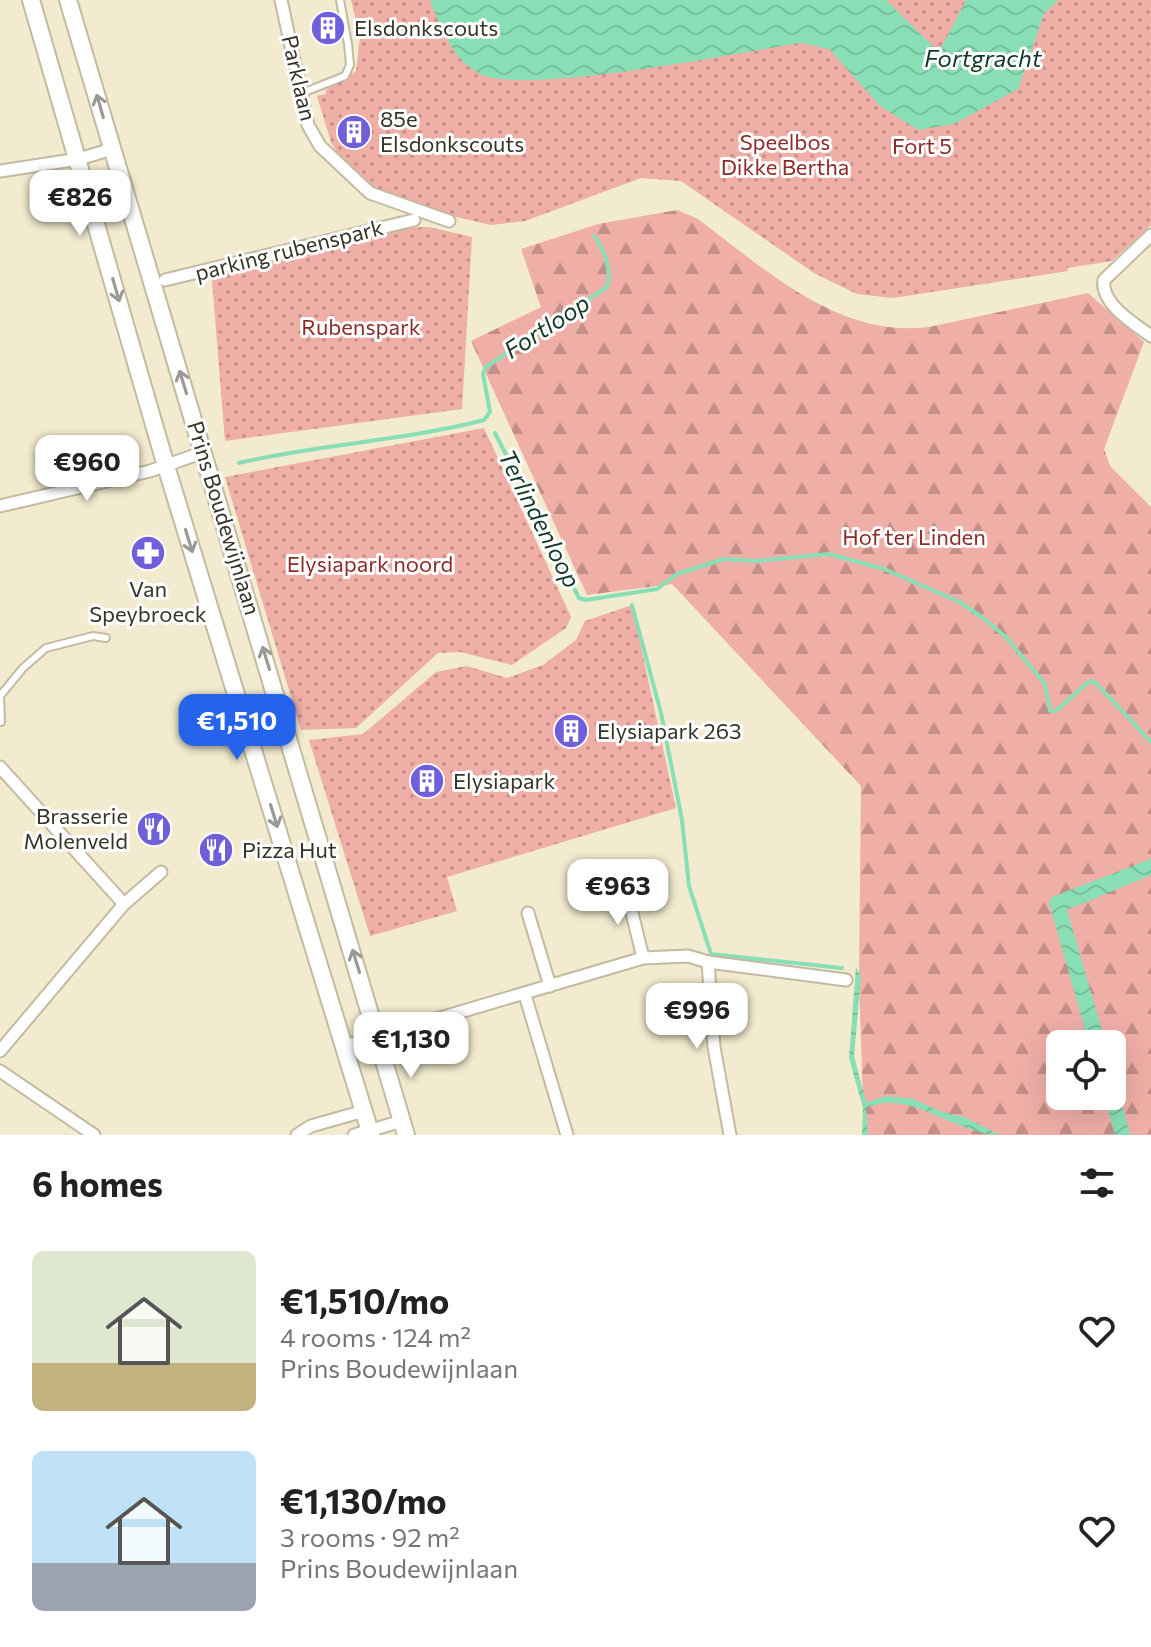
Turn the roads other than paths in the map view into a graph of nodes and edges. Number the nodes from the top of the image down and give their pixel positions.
1 (31, 0) edge
2 (68, 0) edge
3 (281, 0) edge
4 (340, 0) edge
5 (301, 94) junction
6 (112, 149) junction
7 (79, 159) junction
8 (0, 171) edge
9 (414, 220) dead end
10 (449, 221) dead end
11 (1151, 235) edge
12 (165, 280) dead end
13 (1151, 336) edge
14 (204, 452) junction
15 (166, 466) junction
16 (0, 506) edge
17 (106, 638) dead end
18 (1, 722) edge
19 (0, 767) edge
20 (161, 872) dead end
21 (626, 888) dead end
22 (124, 904) junction
23 (528, 913) dead end
24 (643, 958) junction
25 (708, 962) junction
26 (846, 980) dead end
27 (550, 986) junction
28 (525, 995) junction
29 (378, 1035) junction
30 (345, 1046) junction
31 (0, 1051) edge
32 (0, 1071) edge
33 (364, 1111) junction
34 (404, 1128) edge
35 (364, 1133) edge
36 (94, 1135) edge
37 (297, 1135) edge
38 (567, 1135) edge
39 (730, 1135) edge

1 - 7 main road, Prins Boudewijnlaan
6 -> 2 main road, Prins Boudewijnlaan
3 - 5 street, Parklaan
4 - 5 lane
5 - 10 street, Parklaan
6 - 7 street
14 -> 6 main road, Prins Boudewijnlaan
7 - 8 street
7 -> 15 main road, Prins Boudewijnlaan
9 - 12 street, parking rubenspark
11 - 13 street
14 - 15 street
29 -> 14 main road, Prins Boudewijnlaan
15 - 16 street
15 -> 30 main road, Prins Boudewijnlaan
17 - 18 lane
19 - 22 street
20 - 22 street
21 - 24 street
22 - 31 street
23 - 27 street
24 - 25 street
24 - 27 street
25 - 26 street
25 - 39 street
27 - 28 street
28 - 29 street
28 - 38 street
29 - 30 street
29 - 34 main road, Prins Boudewijnlaan
30 - 33 main road, Prins Boudewijnlaan
32 - 36 street
33 - 35 main road, Prins Boudewijnlaan
33 - 37 street
34 - 35 street, Prins Boudewijnlaan

